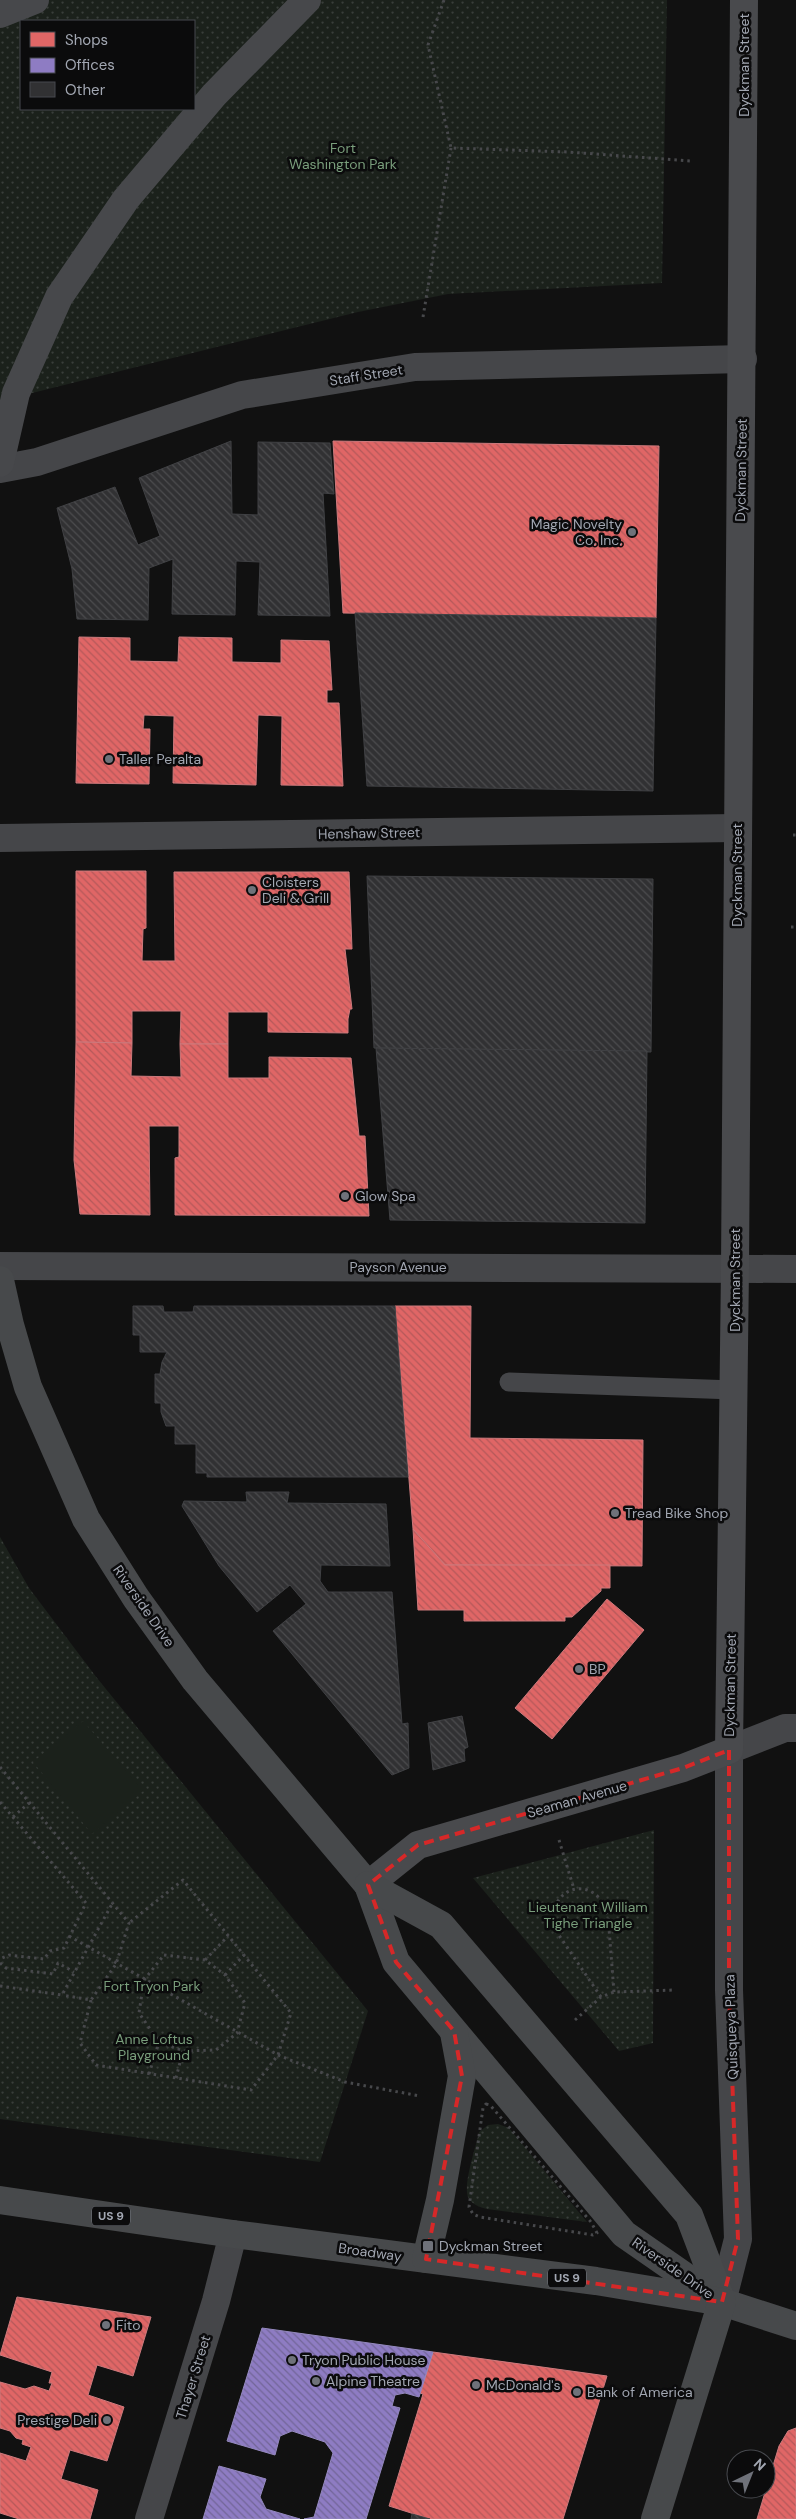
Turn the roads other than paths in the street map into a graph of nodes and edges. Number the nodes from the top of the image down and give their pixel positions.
1 (35, 0) edge
2 (307, 0) edge
3 (744, 0) edge
4 (0, 14) edge
5 (743, 359) junction
6 (0, 463) edge
7 (0, 468) edge
8 (737, 828) junction
9 (0, 838) edge
10 (0, 1266) edge
11 (735, 1268) junction
12 (796, 1269) edge
13 (0, 1280) edge
14 (509, 1382) dead end
15 (734, 1390) junction
16 (796, 1728) edge
17 (729, 1750) junction
18 (368, 1885) junction
19 (454, 2031) junction
20 (0, 2200) edge
21 (233, 2234) junction
22 (426, 2259) junction
23 (722, 2302) junction
24 (796, 2326) edge
25 (149, 2519) edge
26 (656, 2519) edge

1 - 4 highway
2 - 6 highway
3 - 5 main road, Dyckman Street
5 - 7 street, Staff Street
5 - 8 main road, Dyckman Street
8 - 9 street, Henshaw Street
8 - 11 main road, Dyckman Street
10 - 11 street, Payson Avenue
11 - 12 street, Payson Avenue
11 - 15 main road, Dyckman Street
13 - 18 main road, Riverside Drive
14 - 15 lane
15 - 17 main road, Dyckman Street
16 - 17 street, Seaman Avenue
17 - 18 main road, Seaman Avenue
17 - 23 street, Quisqueya Plaza
18 - 19 main road, Riverside Drive
18 - 23 main road, Riverside Drive
19 - 22 main road
19 - 23 main road, Riverside Drive
20 - 21 main road, Broadway / US 9
21 - 22 main road, Broadway / US 9
21 - 25 street, Thayer Street
22 - 23 main road, Broadway / US 9
23 - 24 main road, Broadway / US 9
23 - 26 main road

